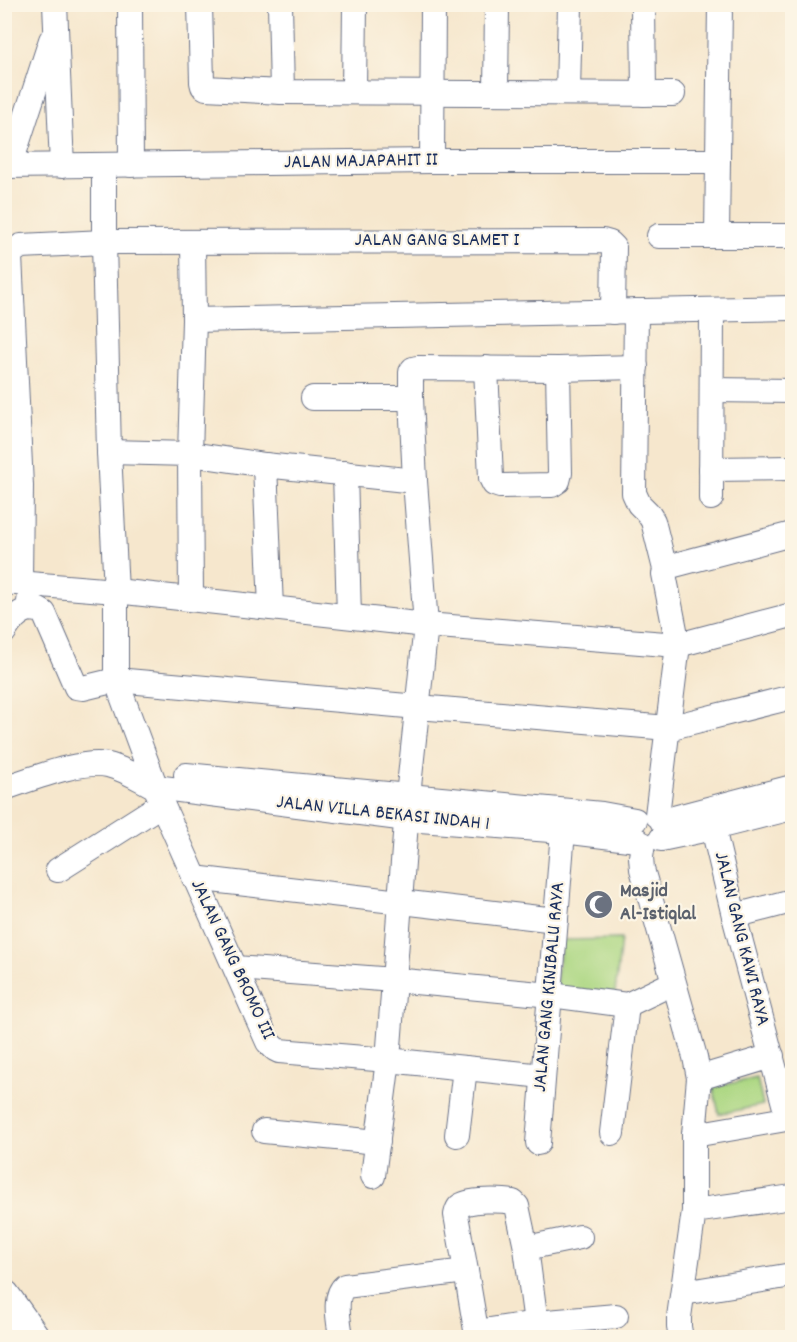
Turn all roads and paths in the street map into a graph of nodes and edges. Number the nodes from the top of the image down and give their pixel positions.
1 (130, 4) edge
2 (200, 4) edge
3 (280, 4) edge
4 (355, 4) edge
5 (433, 4) edge
6 (497, 4) edge
7 (570, 4) edge
8 (643, 4) edge
9 (720, 4) edge
10 (55, 15) edge
11 (282, 92) junction
12 (354, 92) junction
13 (432, 92) junction
14 (496, 93) junction
15 (568, 93) junction
16 (644, 94) junction
17 (674, 94) dead end
18 (32, 100) junction
19 (59, 102) junction
20 (432, 161) junction
21 (717, 161) junction
22 (104, 165) junction
23 (131, 165) junction
24 (7, 166) edge
25 (62, 166) junction
26 (659, 236) dead end
27 (717, 236) junction
28 (792, 236) edge
29 (104, 242) junction
30 (193, 242) junction
31 (792, 308) edge
32 (712, 310) junction
33 (624, 312) junction
34 (194, 320) junction
35 (636, 367) junction
36 (486, 368) junction
37 (558, 369) junction
38 (712, 390) junction
39 (792, 391) edge
40 (313, 398) dead end
41 (411, 398) junction
42 (109, 452) junction
43 (190, 454) junction
44 (265, 465) junction
45 (792, 468) edge
46 (711, 469) junction
47 (345, 473) junction
48 (415, 482) junction
49 (13, 488) edge
50 (711, 498) dead end
51 (792, 534) edge
52 (665, 569) junction
53 (18, 582) edge
54 (116, 591) junction
55 (190, 599) junction
56 (271, 608) junction
57 (28, 609) junction
58 (792, 615) edge
59 (349, 616) junction
60 (426, 625) junction
61 (4, 632) edge
62 (678, 645) junction
63 (116, 680) junction
64 (792, 697) edge
65 (418, 707) junction
66 (668, 728) junction
67 (150, 784) junction
68 (792, 787) edge
69 (4, 788) edge
70 (407, 807) junction
71 (792, 808) edge
72 (713, 828) junction
73 (649, 830) junction
74 (563, 831) junction
75 (58, 870) dead end
76 (194, 878) junction
77 (792, 901) edge
78 (400, 902) junction
79 (734, 916) junction
80 (556, 920) junction
81 (236, 968) junction
82 (394, 980) junction
83 (674, 983) junction
84 (551, 995) junction
85 (627, 1005) junction
86 (772, 1056) junction
87 (388, 1060) junction
88 (465, 1068) junction
89 (543, 1076) junction
90 (699, 1078) junction
91 (790, 1119) edge
92 (264, 1131) dead end
93 (612, 1133) dead end
94 (457, 1135) dead end
95 (694, 1135) junction
96 (378, 1142) junction
97 (538, 1143) dead end
98 (373, 1176) dead end
99 (792, 1197) edge
100 (694, 1211) junction
101 (580, 1237) dead end
102 (526, 1248) junction
103 (466, 1271) junction
104 (792, 1275) edge
105 (683, 1293) junction
106 (4, 1296) edge
107 (616, 1316) dead end
108 (340, 1330) dead end
109 (537, 1330) edge
110 (34, 1338) edge
111 (681, 1338) edge

1 - 23 street
2 - 11 street
3 - 11 street
4 - 12 street
5 - 13 street
6 - 14 street
7 - 15 street
8 - 16 street
9 - 21 street
10 - 18 street
10 - 19 street
11 - 12 street
12 - 13 street
13 - 14 street
13 - 20 street
14 - 15 street
15 - 16 street
16 - 17 street
18 - 19 street
18 - 24 street
19 - 25 street
20 - 21 street, JALAN MAJAPAHIT II
20 - 23 street, JALAN MAJAPAHIT II
21 - 27 street
22 - 23 street, JALAN MAJAPAHIT II
22 - 25 street, JALAN MAJAPAHIT II
22 - 29 street, JALAN GANG BROMO III
24 - 25 street, JALAN MAJAPAHIT II
26 - 27 street
27 - 28 street
29 - 30 street, JALAN GANG SLAMET I
29 - 42 street, JALAN GANG BROMO III
29 - 49 street, JALAN GANG SLAMET I
30 - 33 street, JALAN GANG SLAMET I
30 - 34 street
31 - 32 street
32 - 33 street
32 - 38 street
33 - 34 street
33 - 35 street
34 - 43 street
35 - 37 street
35 - 52 street
36 - 37 street
36 - 37 street
36 - 41 street
38 - 39 street
38 - 46 street
40 - 41 street
41 - 48 street
42 - 43 street
42 - 54 street, JALAN GANG BROMO III
43 - 44 street
43 - 55 street
44 - 47 street
44 - 56 street
45 - 46 street
46 - 50 street
47 - 48 street
47 - 59 street
48 - 60 street
49 - 53 street
51 - 52 street
52 - 62 street
53 - 54 street
53 - 57 street
54 - 55 street
54 - 63 street, JALAN GANG BROMO III
55 - 56 street
56 - 59 street
57 - 61 street
57 - 63 street
58 - 62 street
59 - 60 street
60 - 62 street
60 - 65 street
62 - 66 street
63 - 65 street
63 - 67 street, JALAN GANG BROMO III
64 - 66 street
65 - 66 street
65 - 70 street
66 - 73 street
67 - 69 street, JALAN VILLA BEKASI INDAH 1
67 - 70 street, JALAN VILLA BEKASI INDAH 1
67 - 75 street
67 - 76 street, JALAN GANG BROMO III
68 - 73 street, JALAN VILLA BEKASI INDAH 1
70 - 73 street, JALAN VILLA BEKASI INDAH 1
70 - 74 street, JALAN VILLA BEKASI INDAH 1
70 - 78 street
71 - 72 street, JALAN VILLA BEKASI INDAH 1
72 - 73 street, JALAN VILLA BEKASI INDAH 1
72 - 79 street, JALAN GANG KAWI RAYA
73 - 74 street, JALAN VILLA BEKASI INDAH 1
73 - 83 street
74 - 80 street, JALAN GANG KINIBALU RAYA
76 - 78 street
76 - 81 street, JALAN GANG BROMO III
77 - 79 street
78 - 80 street
78 - 82 street
79 - 86 street, JALAN GANG KAWI RAYA
80 - 84 street, JALAN GANG KINIBALU RAYA
81 - 82 street
81 - 87 street, JALAN GANG BROMO III
82 - 84 street
82 - 87 street
83 - 85 street
83 - 90 street
84 - 85 street
84 - 89 street, JALAN GANG KINIBALU RAYA
85 - 93 street
86 - 90 street
86 - 91 street, JALAN GANG KAWI RAYA
87 - 88 street, JALAN GANG BROMO III
87 - 96 street
88 - 89 street, JALAN GANG BROMO III
88 - 94 street
89 - 97 street, JALAN GANG KINIBALU RAYA
90 - 95 street
91 - 95 street
92 - 96 street
95 - 100 street
96 - 98 street
99 - 100 street
100 - 105 street
101 - 102 street
102 - 103 street
102 - 109 street
103 - 108 street
103 - 109 street
104 - 105 street
105 - 111 street
106 - 110 main road
107 - 109 street

